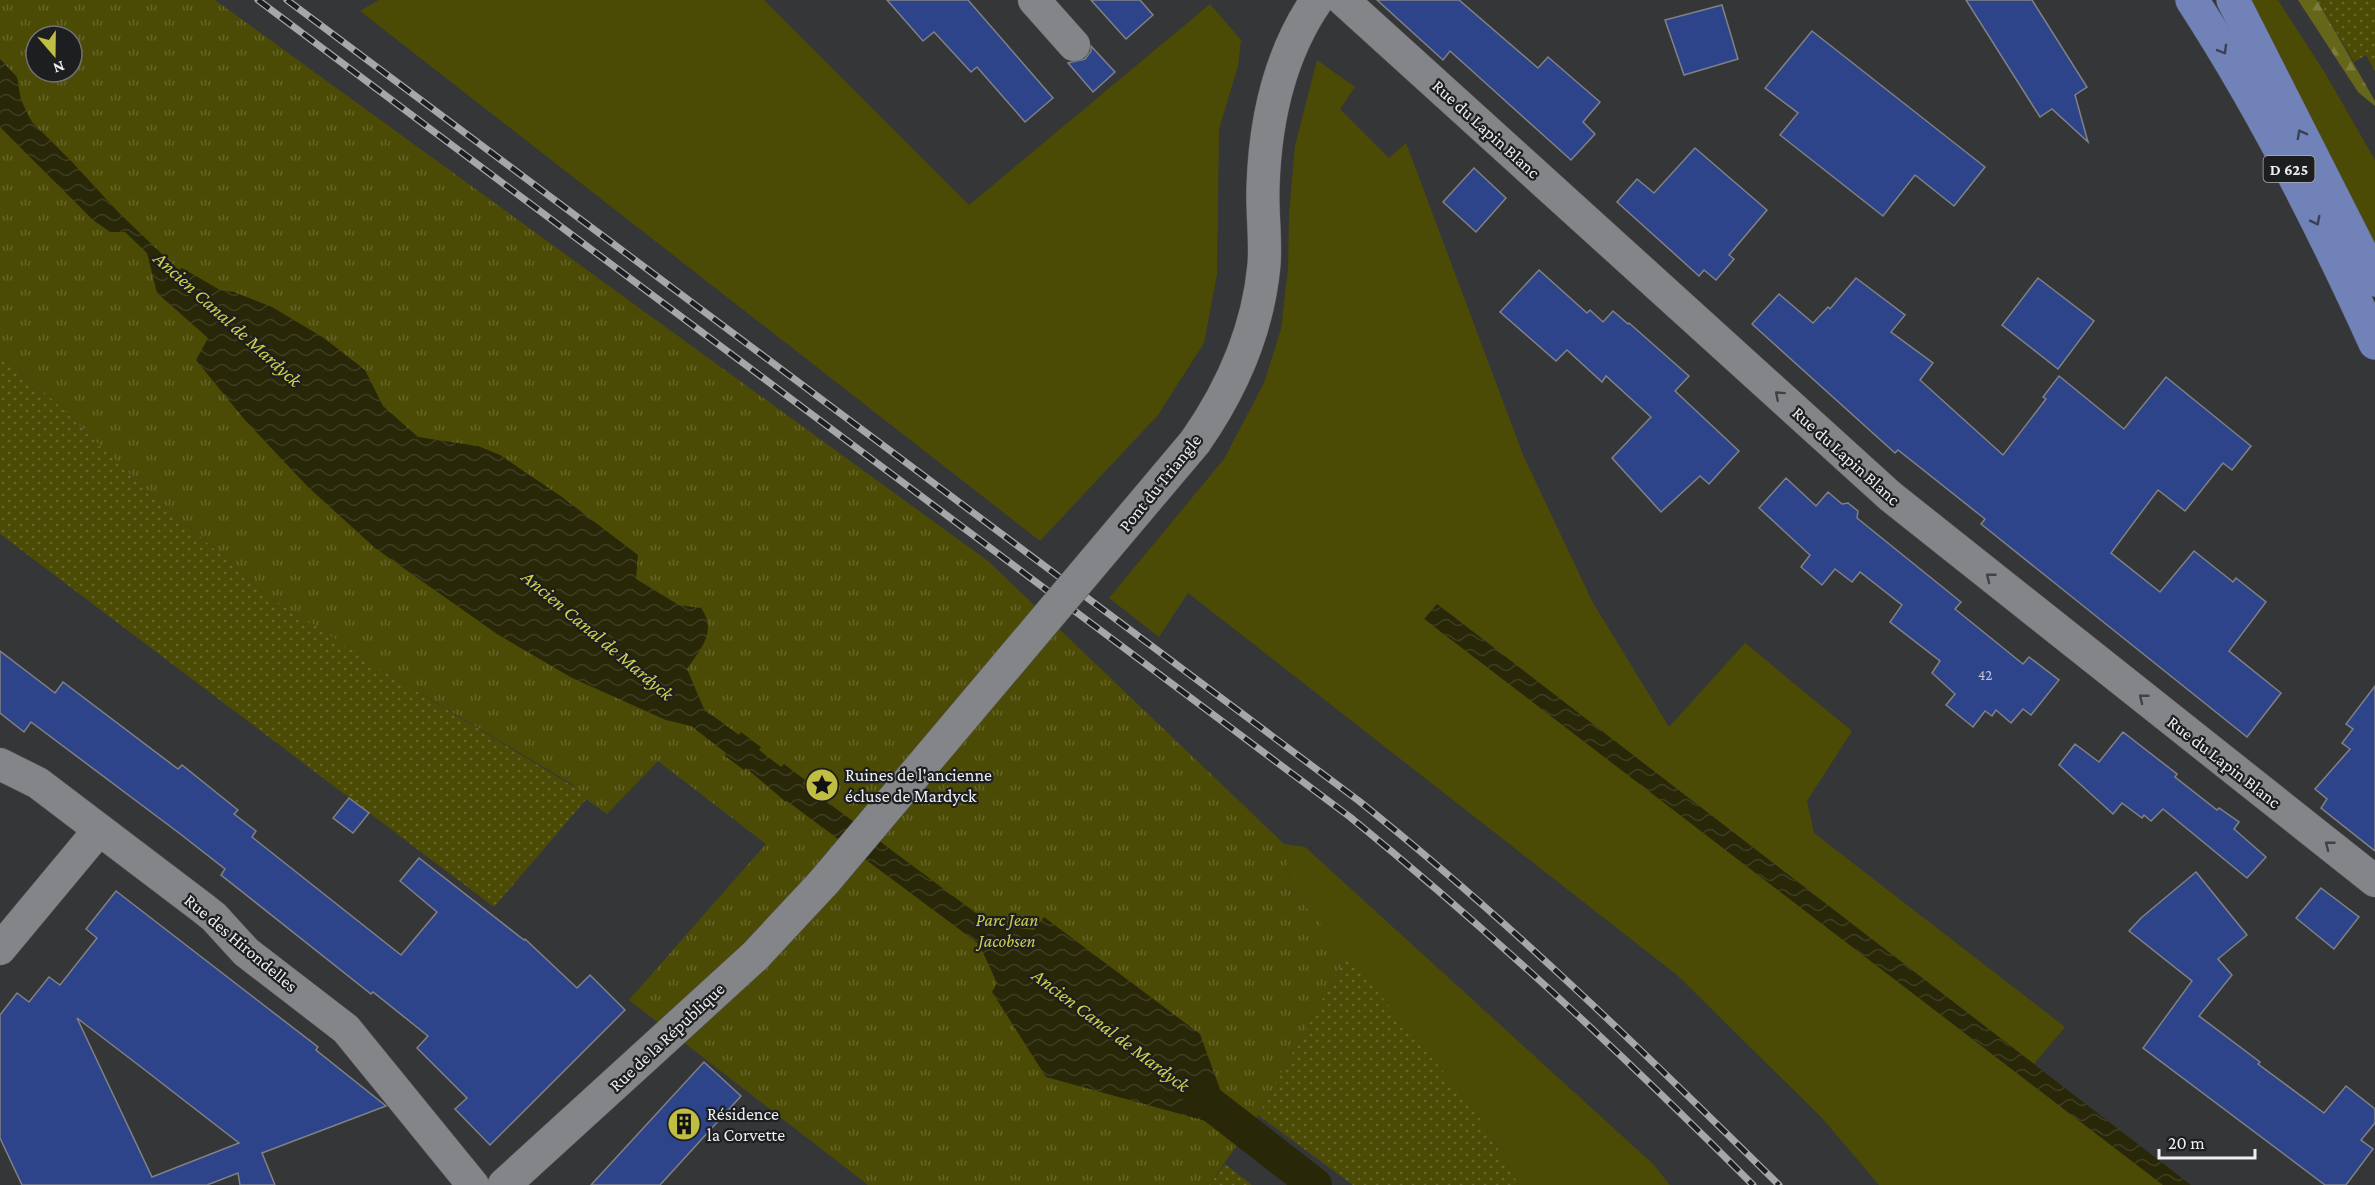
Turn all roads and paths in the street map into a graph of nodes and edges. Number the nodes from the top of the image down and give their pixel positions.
1 (1034, 0) edge
2 (1317, 0) edge
3 (1343, 0) edge
4 (2192, 0) edge
5 (2233, 0) edge
6 (1074, 45) dead end
7 (2375, 280) edge
8 (2375, 344) edge
9 (0, 764) edge
10 (99, 830) junction
11 (2375, 881) edge
12 (825, 882) joint
13 (0, 949) edge
14 (473, 1185) edge
15 (504, 1185) edge

1 - 6 street
2 - 12 street, Pont du Triangle, bridge
11 -> 3 street, Rue du Lapin Blanc
4 -> 8 main road, D 625
7 -> 5 main road, D 625
9 - 10 street, Rue des Hirondelles
10 - 13 street
10 - 14 street, Rue des Hirondelles
12 - 15 street, Rue de la République

